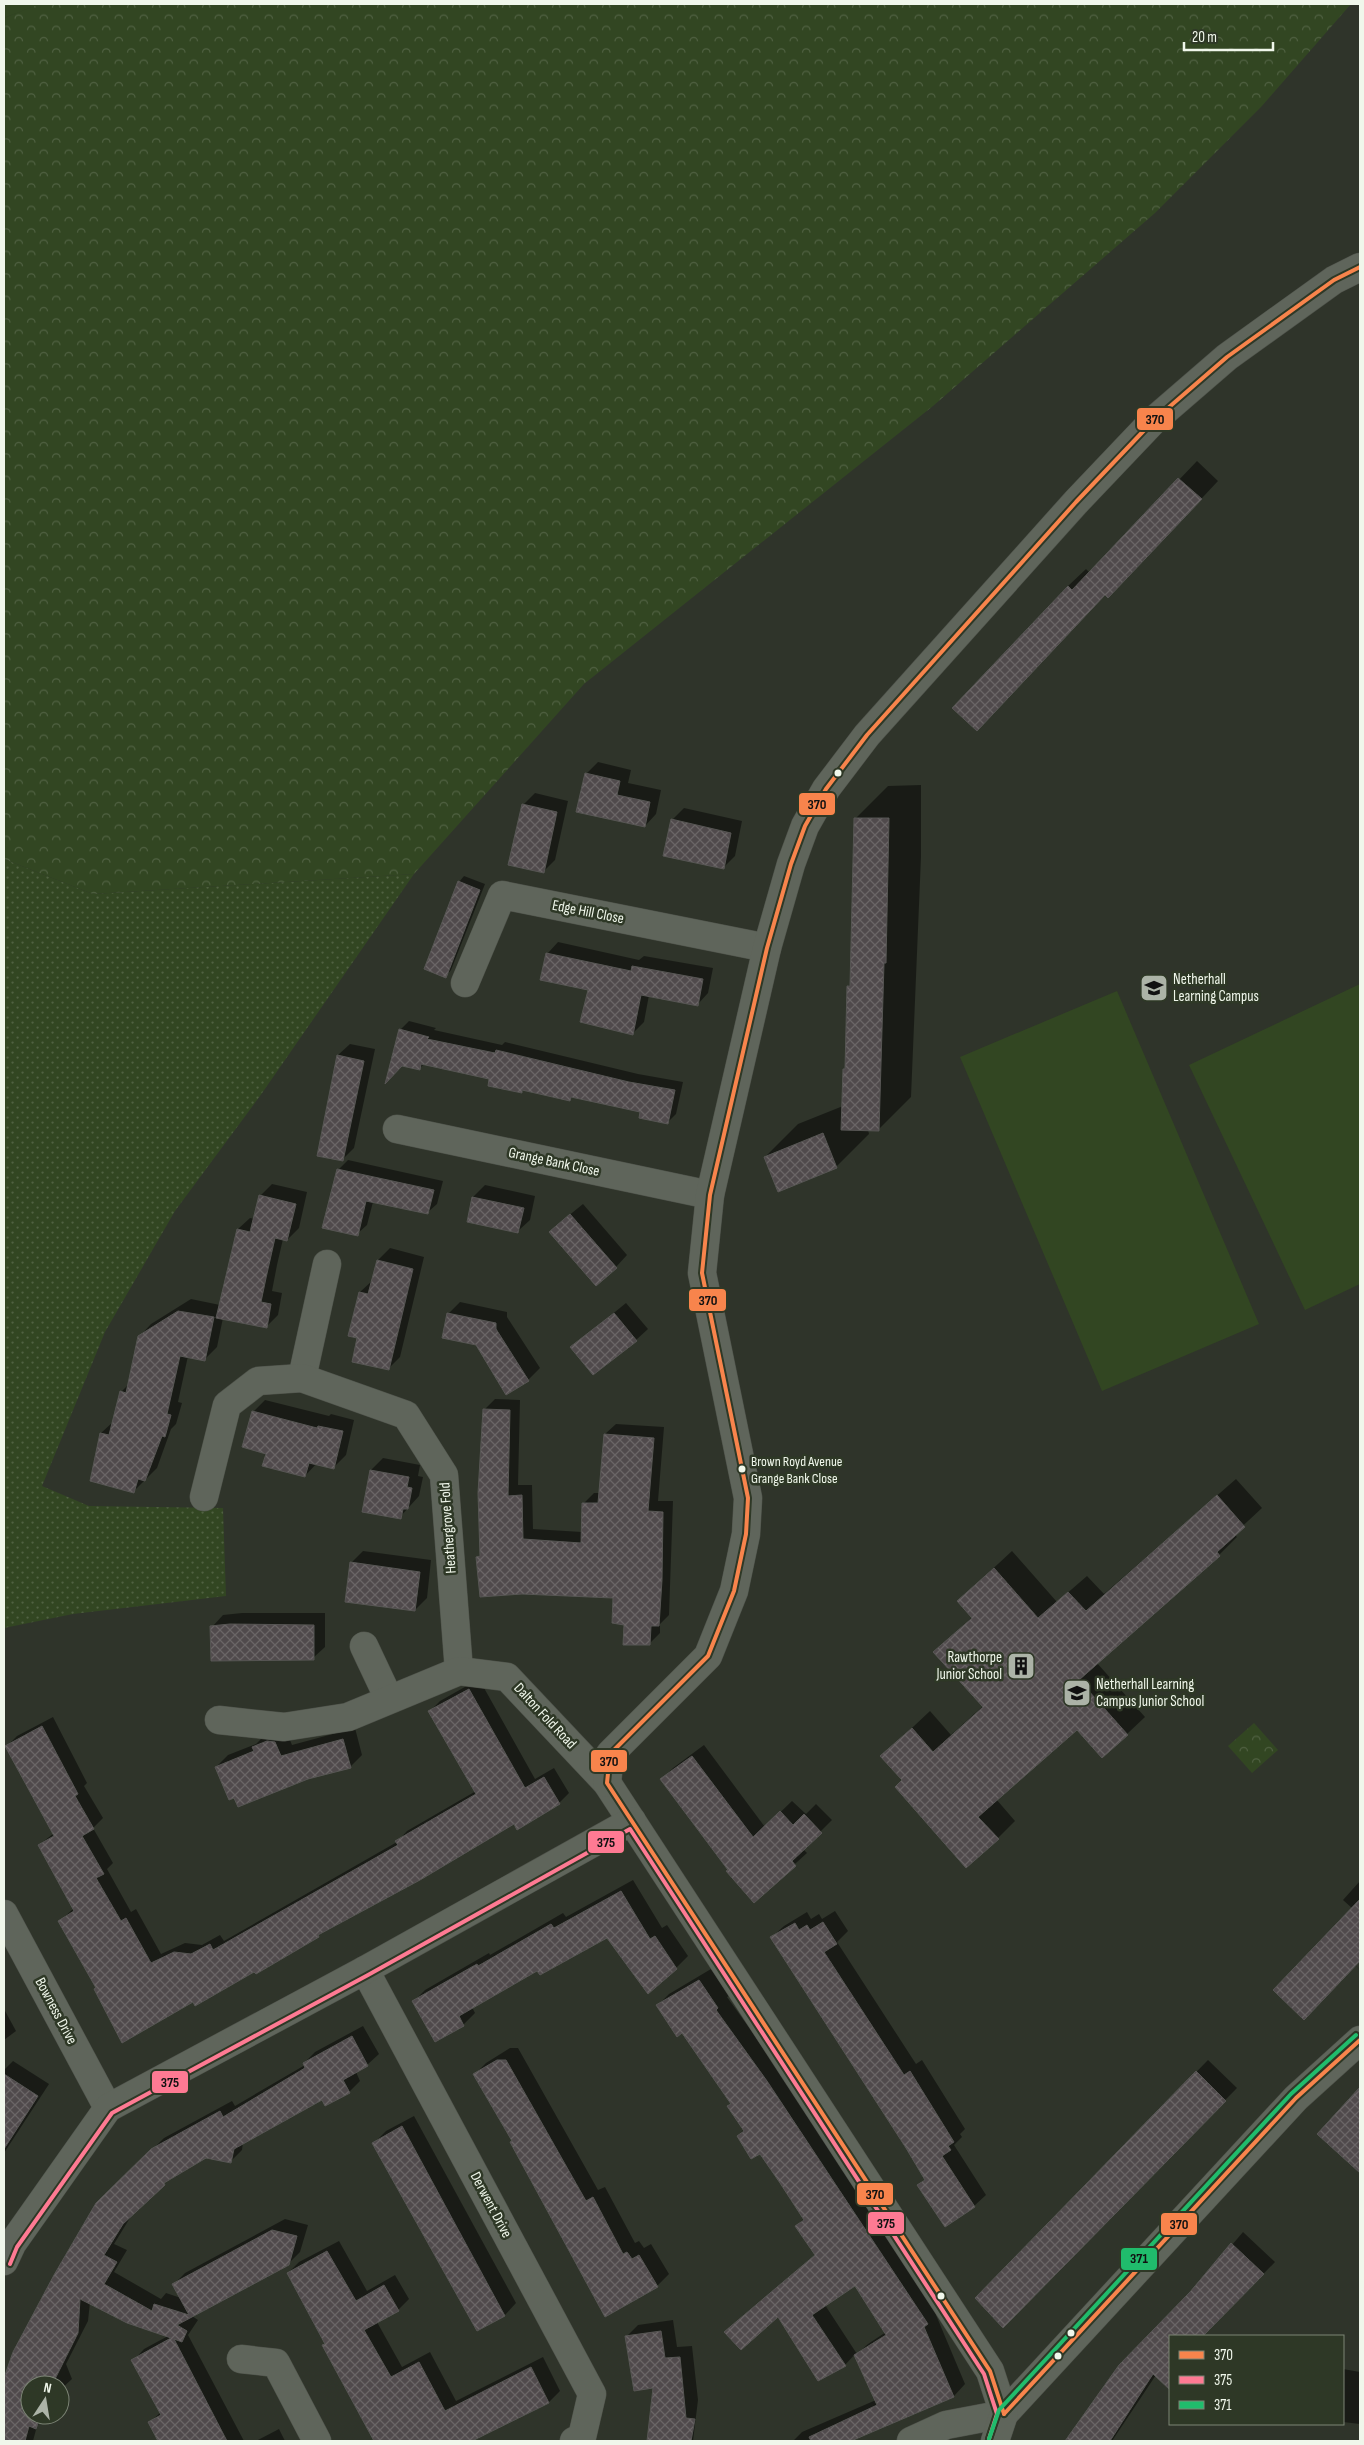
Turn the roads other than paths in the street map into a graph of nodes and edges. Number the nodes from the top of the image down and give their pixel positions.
1 (1360, 267) edge
2 (766, 948) junction
3 (465, 982) dead end
4 (397, 1129) dead end
5 (710, 1196) junction
6 (327, 1264) dead end
7 (302, 1378) junction
8 (204, 1497) dead end
9 (364, 1646) dead end
10 (458, 1671) junction
11 (389, 1700) junction
12 (219, 1720) dead end
13 (608, 1783) junction
14 (632, 1821) junction
15 (4, 1914) edge
16 (364, 1970) junction
17 (1360, 2040) edge
18 (108, 2108) junction
19 (4, 2260) edge
20 (241, 2360) dead end
21 (1004, 2414) junction
22 (317, 2441) edge
23 (574, 2441) edge
24 (911, 2441) edge
25 (995, 2441) edge

1 - 2 street
2 - 3 street, Edge Hill Close
2 - 5 street
4 - 5 street, Grange Bank Close
5 - 13 street
6 - 7 street
7 - 8 street, Heathergrove Fold
7 - 10 street, Heathergrove Fold
9 - 11 street
10 - 11 street, Dalton Fold Road
10 - 13 street, Dalton Fold Road
11 - 12 street, Dalton Fold Road
13 - 14 street, Dalton Fold Road
14 - 16 street
14 - 21 street, Dalton Fold Road
15 - 18 street, Bowness Drive
16 - 18 street
16 - 23 street, Derwent Drive
17 - 21 street
18 - 19 street
20 - 22 street
21 - 24 street
21 - 25 street

